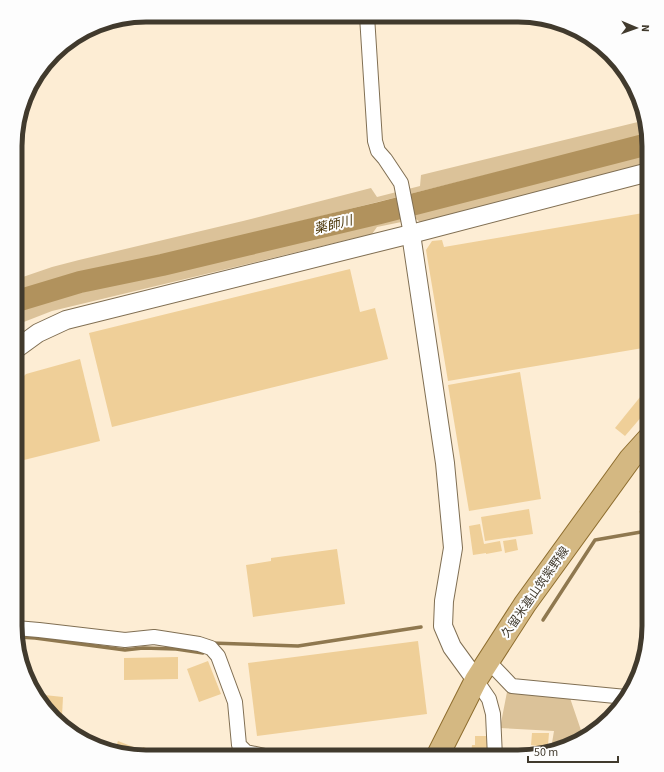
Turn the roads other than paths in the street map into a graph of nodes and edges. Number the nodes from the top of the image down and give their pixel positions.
1 (368, 22) edge
2 (642, 174) edge
3 (410, 234) junction
4 (22, 344) edge
5 (642, 446) edge
6 (22, 629) edge
7 (489, 662) junction
8 (476, 680) junction
9 (619, 696) edge
10 (244, 750) edge
11 (441, 750) edge
12 (495, 750) edge

1 - 3 street
2 - 3 street
3 - 4 street
3 - 8 street
5 - 7 main road, 久留米基山筑紫野線
6 - 10 street
7 - 8 main road, 久留米基山筑紫野線
7 - 9 street
8 - 11 main road, 久留米基山筑紫野線
8 - 12 street

